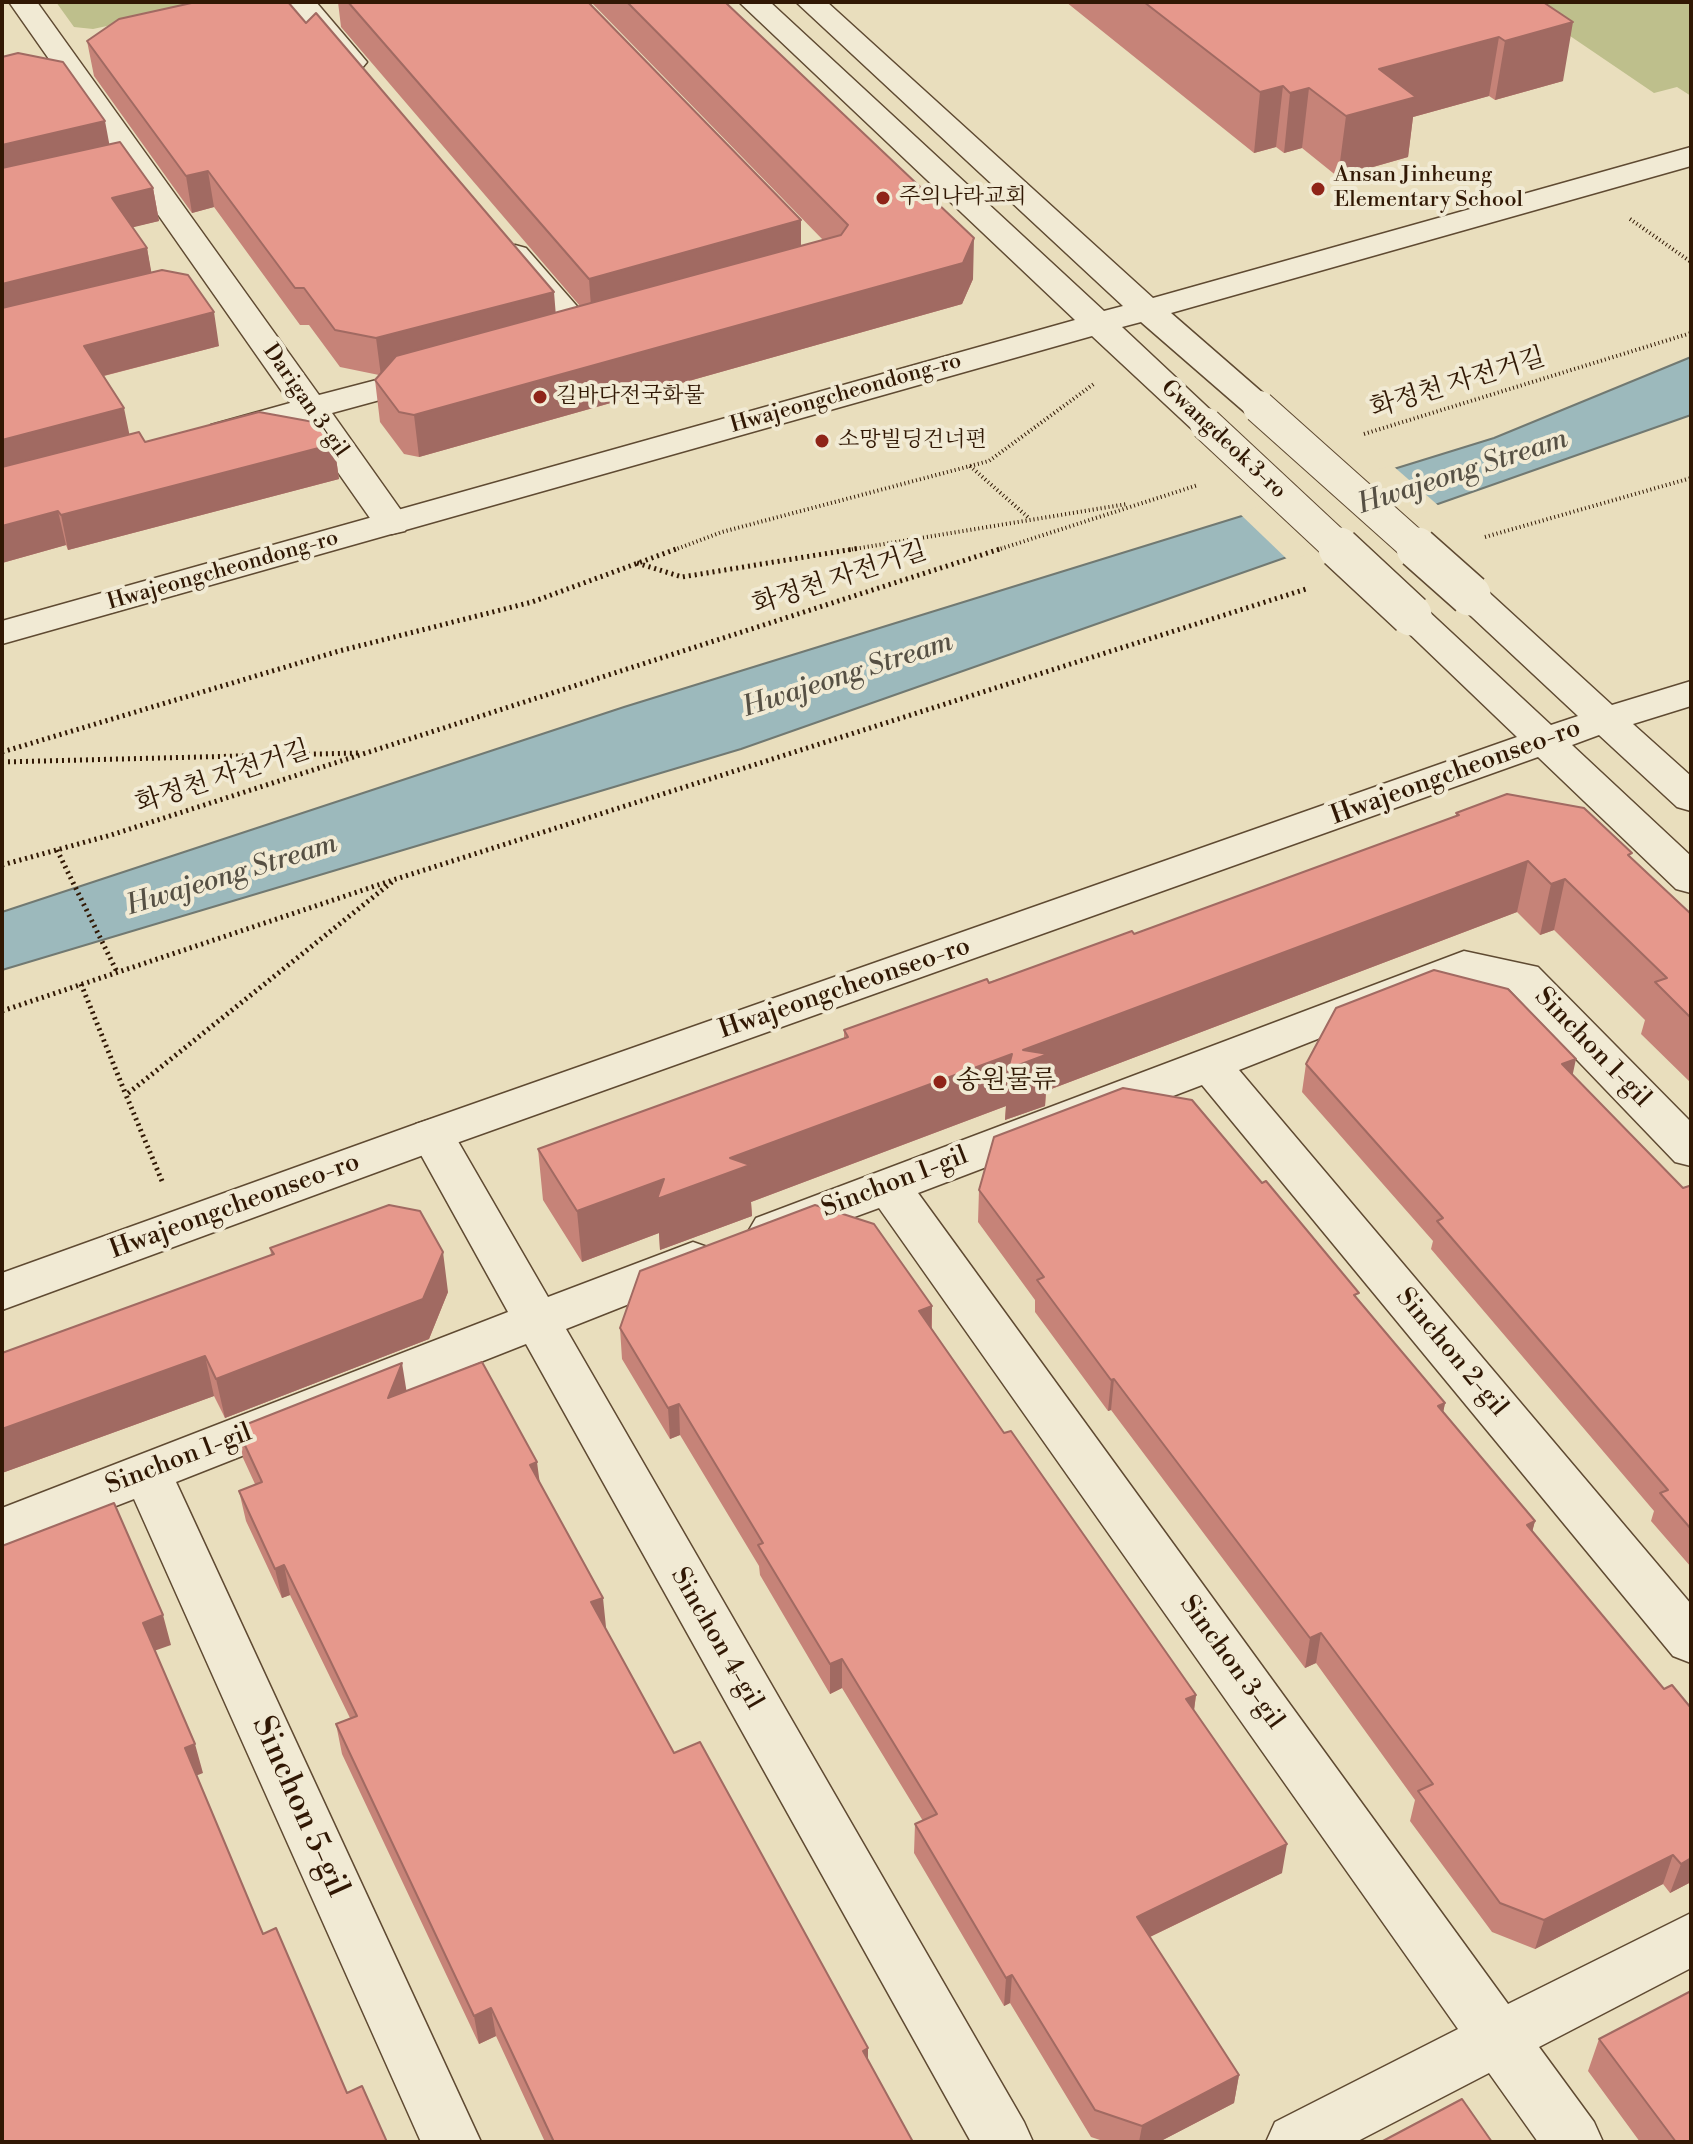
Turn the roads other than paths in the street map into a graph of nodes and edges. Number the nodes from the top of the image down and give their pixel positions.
1 (23, 2) edge
2 (301, 2) edge
3 (753, 2) edge
4 (810, 2) edge
5 (372, 85) edge
6 (1691, 156) edge
7 (493, 228) edge
8 (1147, 310) junction
9 (1097, 324) junction
10 (584, 335) edge
11 (462, 368) edge
12 (310, 408) junction
13 (187, 441) edge
14 (392, 523) junction
15 (2, 633) edge
16 (1691, 693) edge
17 (1604, 720) junction
18 (1545, 743) junction
19 (1691, 798) edge
20 (1691, 879) edge
21 (1210, 1065) junction
22 (432, 1135) junction
23 (1691, 1150) edge
24 (888, 1185) junction
25 (2, 1292) edge
26 (535, 1320) junction
27 (147, 1473) junction
28 (2, 1529) edge
29 (1691, 1641) edge
30 (1691, 1939) edge
31 (1499, 2038) junction
32 (451, 2142) edge
33 (1003, 2142) edge
34 (1296, 2142) edge
35 (1573, 2142) edge

1 - 12 street, Darigan 3-gil
2 - 5 street
3 - 9 street, Gwangdeok 3-ro
4 - 8 street, Gwangdeok 3-ro
6 - 8 street, Hwajeongcheondong-ro
7 - 10 street
8 - 9 street, Hwajeongcheondong-ro
8 - 17 street, Gwangdeok 3-ro, bridge
9 - 14 street, Hwajeongcheondong-ro
9 - 18 street, Gwangdeok 3-ro, bridge
11 - 12 street
12 - 13 street
12 - 14 street, Darigan 3-gil
14 - 15 street, Hwajeongcheondong-ro
16 - 17 street, Hwajeongcheonseo-ro
17 - 18 street, Hwajeongcheonseo-ro
17 - 19 street, Gwangdeok 3-ro
18 - 20 street, Gwangdeok 3-ro
18 - 22 street, Hwajeongcheonseo-ro
21 - 23 street, Sinchon 1-gil
21 - 24 street, Sinchon 1-gil
21 - 29 street, Sinchon 2-gil
22 - 25 street, Hwajeongcheonseo-ro
22 - 26 street, Sinchon 4-gil
24 - 26 street, Sinchon 1-gil
24 - 31 street, Sinchon 3-gil
26 - 27 street, Sinchon 1-gil
26 - 33 street, Sinchon 4-gil
27 - 28 street, Sinchon 1-gil
27 - 32 street, Sinchon 5-gil
30 - 31 street
31 - 34 street
31 - 35 street, Sinchon 3-gil

